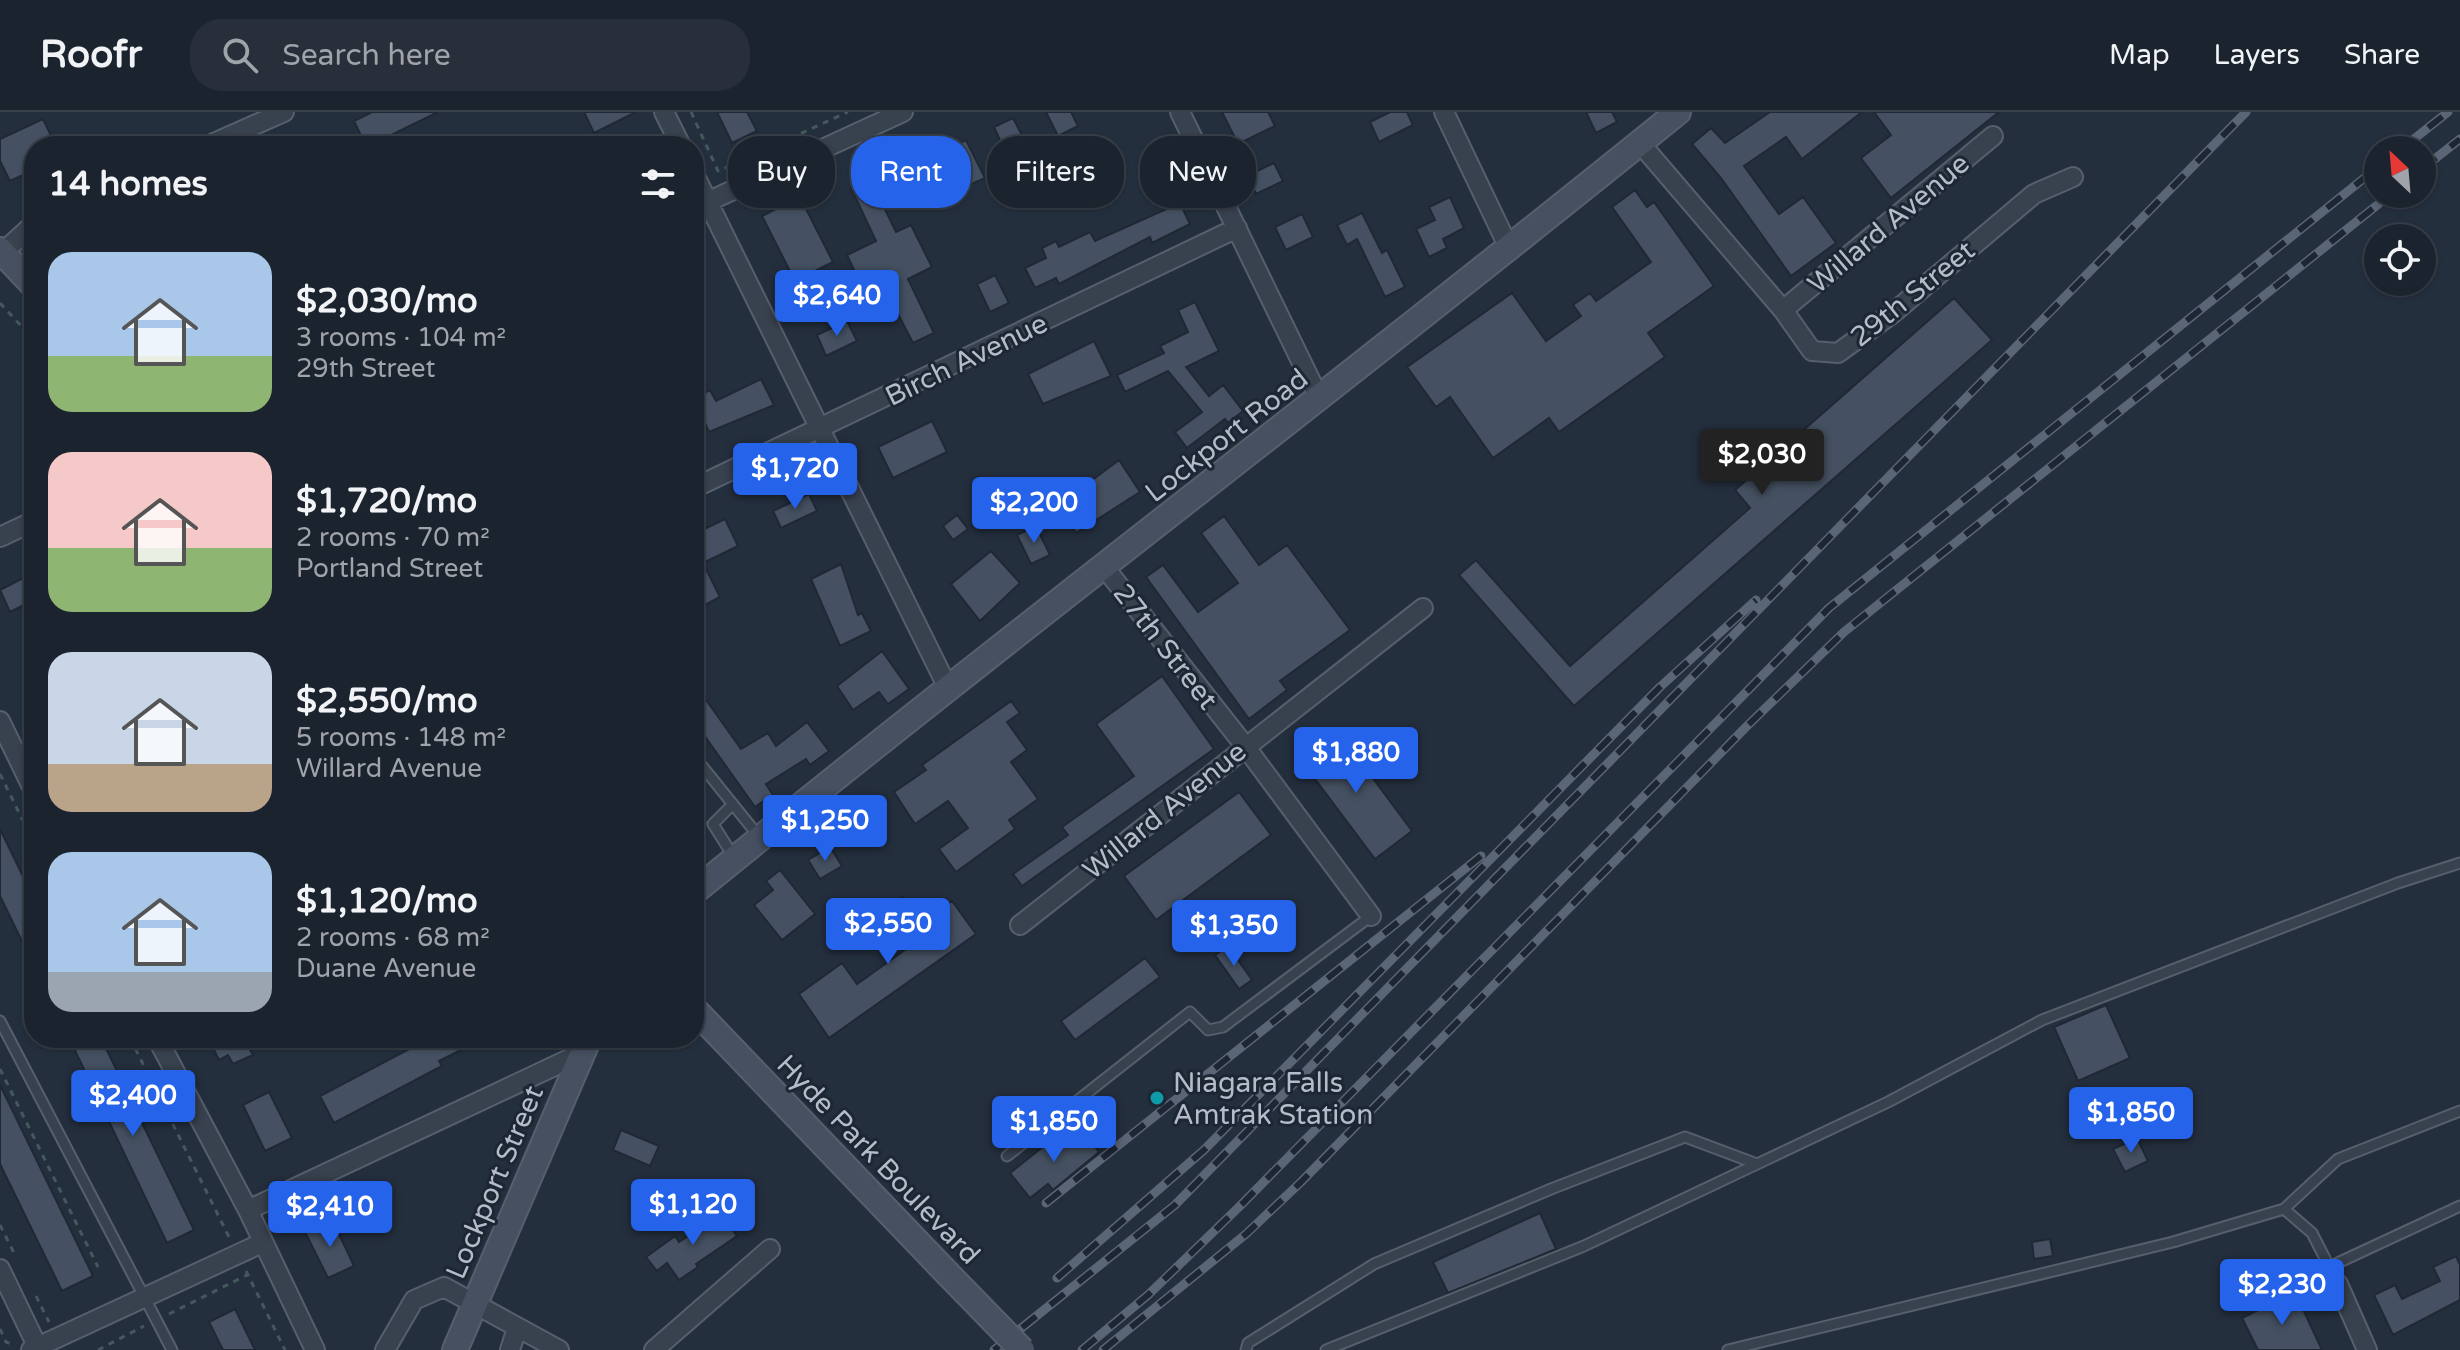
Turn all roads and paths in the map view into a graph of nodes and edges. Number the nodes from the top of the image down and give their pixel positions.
1 (284, 112) edge
2 (664, 112) edge
3 (691, 112) edge
4 (903, 112) edge
5 (1180, 112) edge
6 (1444, 112) edge
7 (1678, 112) edge
8 (844, 113) edge
9 (230, 136) edge
10 (676, 136) edge
11 (702, 136) edge
12 (1993, 136) dead end
13 (704, 140) edge
14 (1640, 143) junction
15 (2073, 177) dead end
16 (704, 204) edge
17 (704, 211) edge
18 (1237, 228) junction
19 (24, 232) edge
20 (1509, 248) junction
21 (1, 252) edge
22 (24, 276) edge
23 (0, 303) edge
24 (1783, 310) junction
25 (24, 329) edge
26 (1320, 400) junction
27 (820, 429) junction
28 (704, 483) edge
29 (24, 526) edge
30 (0, 537) edge
31 (1105, 568) junction
32 (1423, 608) dead end
33 (947, 686) junction
34 (0, 721) edge
35 (1245, 746) junction
36 (24, 768) edge
37 (704, 768) edge
38 (0, 774) edge
39 (733, 804) junction
40 (24, 823) edge
41 (760, 838) junction
42 (735, 859) junction
43 (2460, 863) edge
44 (704, 884) edge
45 (1371, 916) joint
46 (1020, 925) dead end
47 (704, 1019) edge
48 (0, 1021) edge
49 (135, 1048) edge
50 (162, 1048) edge
51 (581, 1048) edge
52 (584, 1048) edge
53 (0, 1069) edge
54 (2460, 1111) edge
55 (1007, 1156) dead end
56 (1757, 1164) junction
57 (2460, 1206) edge
58 (2284, 1209) junction
59 (248, 1210) junction
60 (262, 1243) junction
61 (770, 1249) dead end
62 (237, 1254) junction
63 (98, 1267) dead end
64 (0, 1269) edge
65 (247, 1275) junction
66 (2333, 1276) junction
67 (144, 1297) junction
68 (475, 1305) junction
69 (156, 1321) junction
70 (517, 1328) junction
71 (0, 1329) edge
72 (6, 1342) junction
73 (0, 1346) edge
74 (30, 1348) edge
75 (98, 1350) edge
76 (172, 1350) edge
77 (285, 1350) edge
78 (315, 1350) edge
79 (385, 1350) edge
80 (455, 1350) edge
81 (510, 1350) edge
82 (559, 1350) edge
83 (654, 1350) edge
84 (1022, 1350) edge
85 (1246, 1350) edge
86 (1326, 1350) edge
87 (1728, 1350) edge
88 (2367, 1350) edge

1 - 9 street
2 - 10 street
3 - 11 path
4 - 16 street
5 - 18 street
6 - 20 street
7 - 14 street, Lockport Road
8 - 13 path
12 - 24 street, Willard Avenue
14 - 20 street, Lockport Road
14 - 24 street, 29th Street
15 - 24 street, 29th Street
17 - 27 street
18 - 26 street
18 - 27 street, Birch Avenue
19 - 21 street
20 - 26 street, Lockport Road
21 - 22 street
23 - 25 path
26 - 31 street, Lockport Road
27 - 28 street, Birch Avenue
27 - 33 street
29 - 30 street
31 - 33 street, Lockport Road
31 - 35 street, 27th Street
32 - 35 street, Willard Avenue
33 - 41 street, Lockport Road
34 - 36 street
35 - 45 street, 27th Street
35 - 46 street, Willard Avenue
37 - 39 lane
38 - 40 path
39 - 41 lane
39 - 42 lane
41 - 42 street, Lockport Road
42 - 44 street, Lockport Road
43 - 56 lane
45 - 55 lane
47 - 84 street, Hyde Park Boulevard, bridge
48 - 67 lane
49 - 62 path
50 - 59 street
51 - 59 street
52 - 68 street, Lockport Street
53 - 63 path
54 - 58 lane
56 - 85 lane
56 - 86 lane
57 - 66 lane
58 - 66 lane
58 - 87 lane
59 - 60 street
60 - 62 street
60 - 78 street
61 - 83 street
62 - 65 path
62 - 67 street
64 - 74 street
65 - 69 path
65 - 77 path
66 - 88 street
67 - 69 lane
67 - 74 street
68 - 70 street
68 - 79 street
68 - 80 street, Lockport Street
69 - 75 path
69 - 76 lane
70 - 81 street
70 - 82 street
71 - 72 path
72 - 73 path
72 - 74 path

